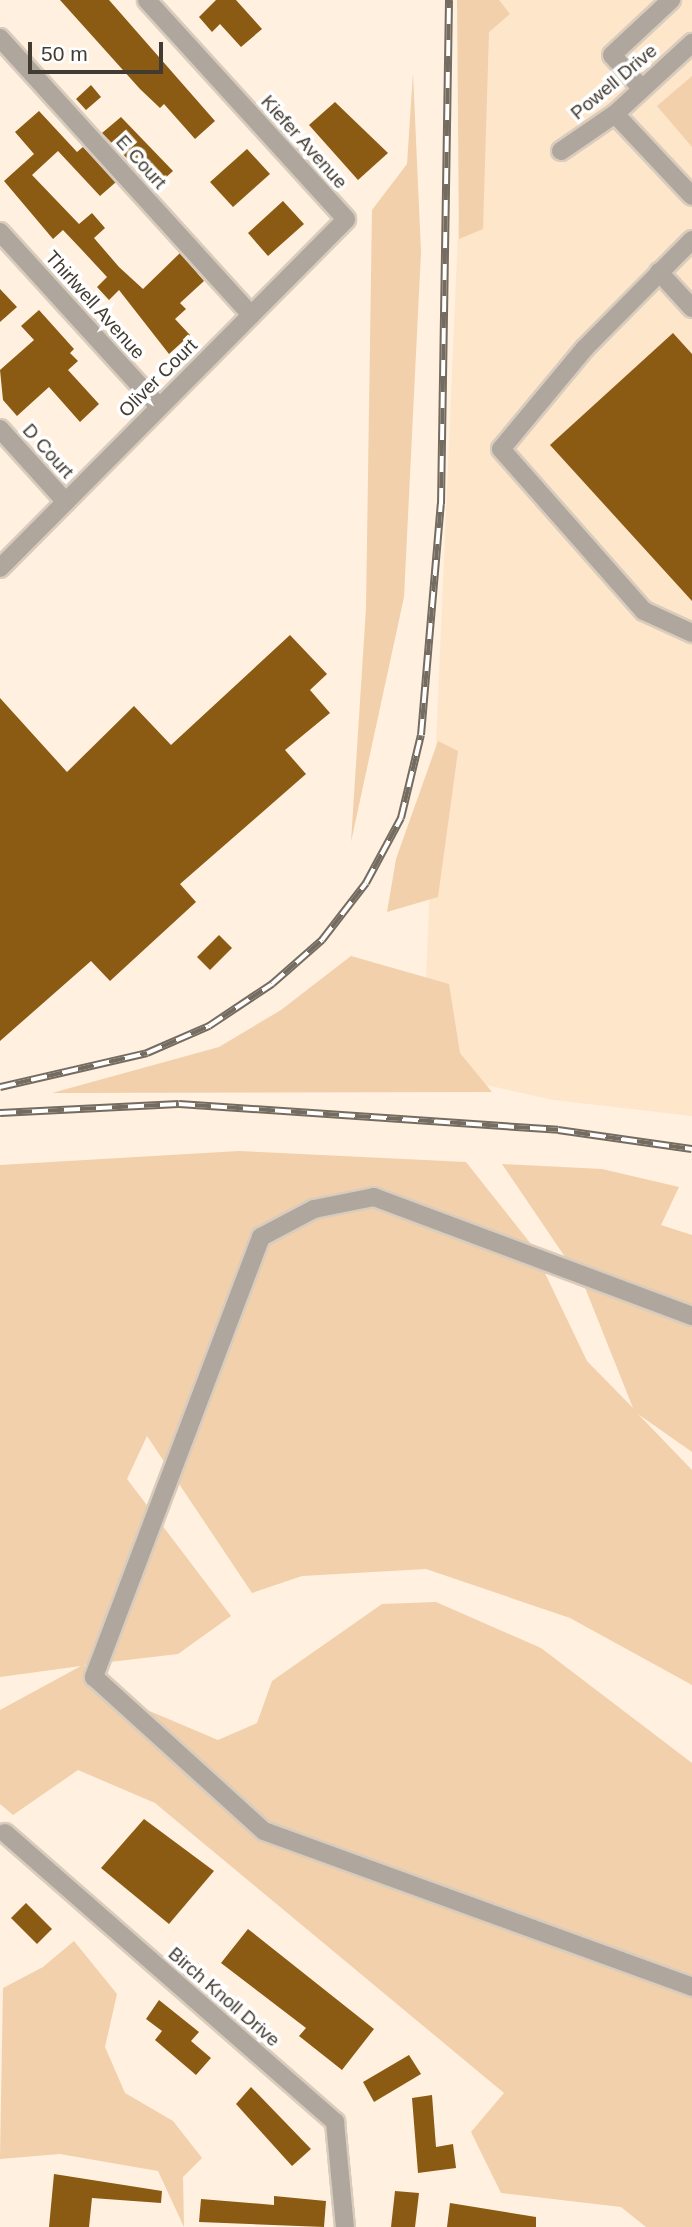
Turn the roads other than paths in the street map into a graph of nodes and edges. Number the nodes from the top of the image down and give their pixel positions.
1 (147, 0) edge
2 (671, 0) edge
3 (0, 38) edge
4 (692, 43) edge
5 (642, 89) junction
6 (615, 114) junction
7 (561, 151) dead end
8 (692, 196) edge
9 (346, 219) joint
10 (0, 232) edge
11 (692, 240) edge
12 (659, 272) junction
13 (692, 308) edge
14 (251, 315) junction
15 (159, 407) junction
16 (0, 429) edge
17 (66, 502) junction
18 (0, 568) edge
19 (692, 633) edge
20 (692, 1316) edge
21 (5, 1833) dead end
22 (692, 1987) edge
23 (345, 2227) edge

1 - 9 street, Kiefer Avenue
2 - 5 street
3 - 14 street, E Court
4 - 5 street, Powell Drive
5 - 6 street, Powell Drive
6 - 7 street, Powell Drive
6 - 8 street
9 - 14 street, Oliver Court
10 - 15 street, Thirlwell Avenue
11 - 12 street
12 - 13 street
12 - 19 street
14 - 15 street, Oliver Court
15 - 17 street, Oliver Court
16 - 17 street, D Court
17 - 18 street, Oliver Court
20 - 22 street
21 - 23 street, Birch Knoll Drive

